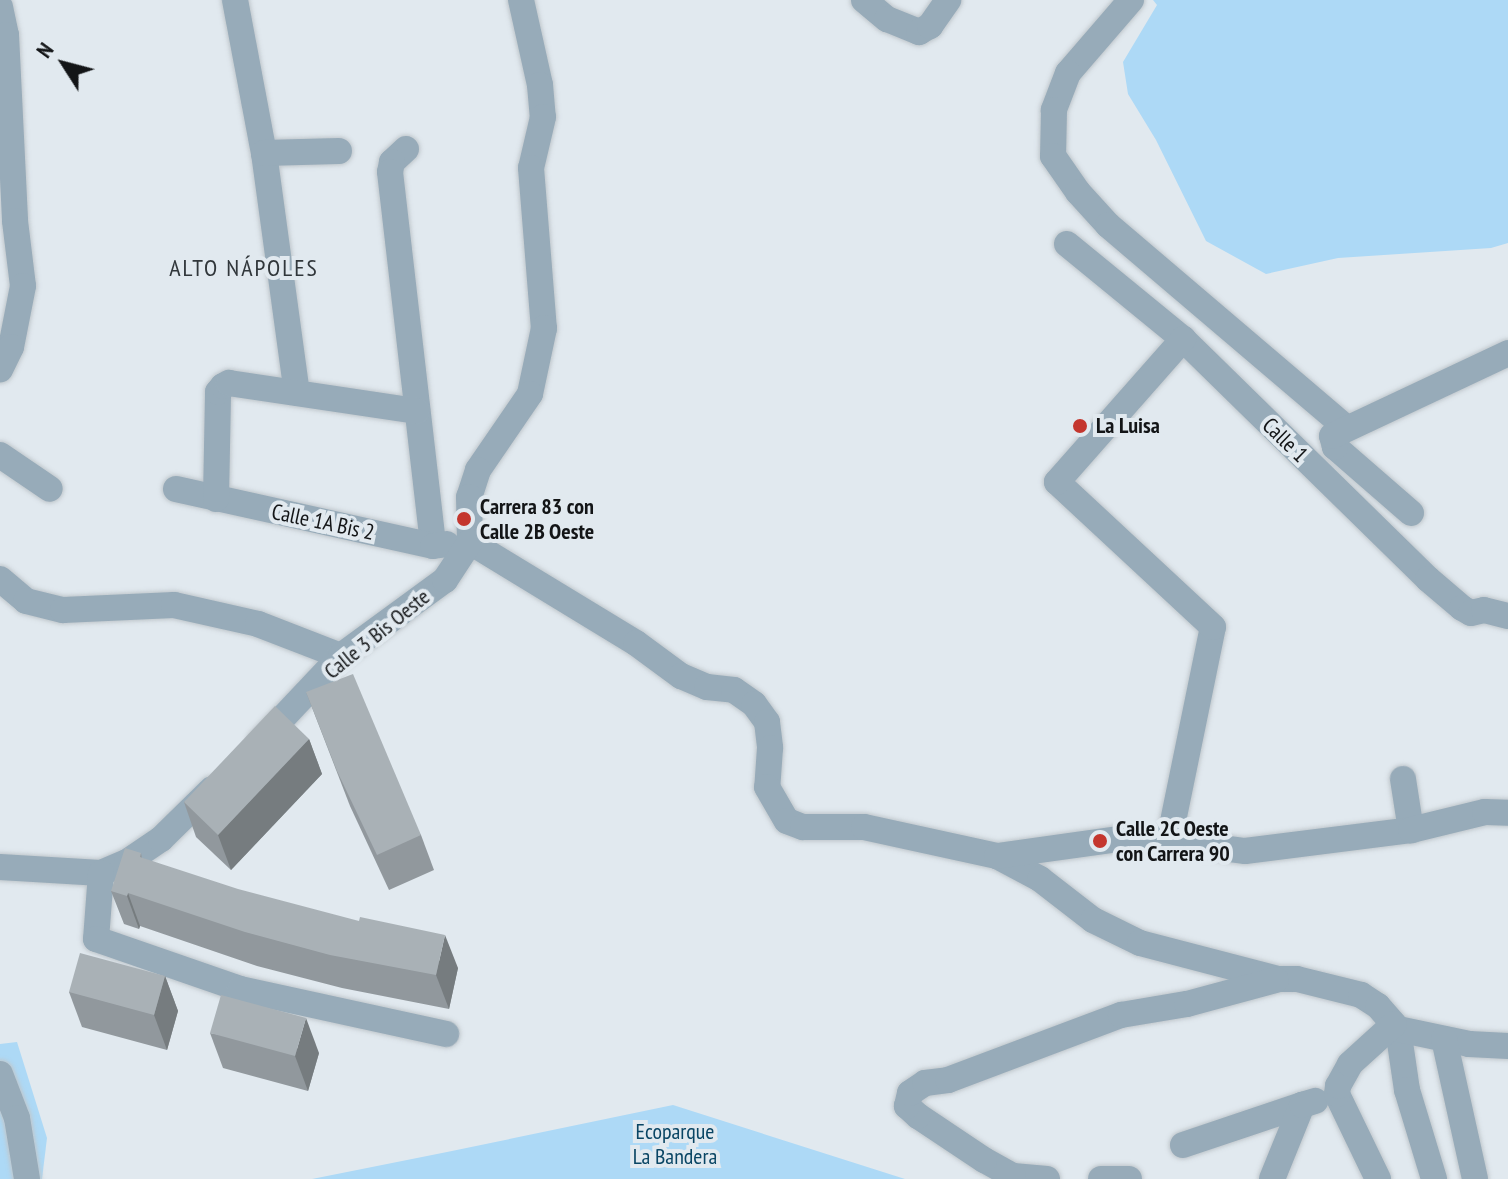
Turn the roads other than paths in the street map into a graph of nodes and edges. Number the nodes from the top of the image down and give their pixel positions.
1 (235, 0) edge
2 (521, 0) edge
3 (864, 0) edge
4 (948, 0) edge
5 (1131, 0) edge
6 (0, 7) edge
7 (406, 149) dead end
8 (339, 151) dead end
9 (264, 153) junction
10 (1067, 244) dead end
11 (1183, 339) junction
12 (1508, 353) edge
13 (0, 370) edge
14 (297, 393) junction
15 (417, 411) junction
16 (1345, 427) junction
17 (0, 455) edge
18 (50, 489) dead end
19 (176, 489) dead end
20 (216, 499) junction
21 (1411, 513) dead end
22 (470, 542) junction
23 (433, 546) junction
24 (0, 579) edge
25 (1508, 616) edge
26 (341, 656) junction
27 (1403, 779) dead end
28 (1508, 813) edge
29 (1411, 830) junction
30 (1169, 841) junction
31 (997, 856) junction
32 (0, 867) edge
33 (101, 873) junction
34 (1278, 979) junction
35 (1396, 1027) junction
36 (446, 1034) dead end
37 (1444, 1039) junction
38 (1508, 1046) edge
39 (0, 1074) edge
40 (1337, 1094) junction
41 (1302, 1105) junction
42 (1183, 1145) dead end
43 (27, 1179) edge
44 (1047, 1179) edge
45 (1272, 1179) edge
46 (1378, 1179) edge
47 (1434, 1179) edge
48 (1475, 1179) edge

1 - 9 street
2 - 22 street
3 - 4 street
5 - 16 street
6 - 13 street
7 - 15 street
8 - 9 street
9 - 14 street
10 - 11 street, Calle 1
11 - 25 street, Calle 1
11 - 30 street
12 - 16 street
14 - 15 street
14 - 20 street
15 - 23 street
16 - 21 street
17 - 18 street
19 - 20 street, Calle 1A Bis 2
20 - 23 street, Calle 1A Bis 2
22 - 23 street, Calle 1A Bis 2
22 - 26 street, Calle 3 Bis Oeste
22 - 31 street
24 - 26 street
26 - 33 street, Calle 3 Bis Oeste
27 - 29 street
28 - 29 street
29 - 30 street
30 - 31 street
31 - 34 street
32 - 33 street, Calle 3 Bis Oeste
33 - 36 street
34 - 35 street
34 - 44 street
35 - 37 street
35 - 40 street
35 - 47 street
37 - 38 street
37 - 48 street
39 - 43 street
40 - 41 street
40 - 46 street
41 - 42 street
41 - 45 street

